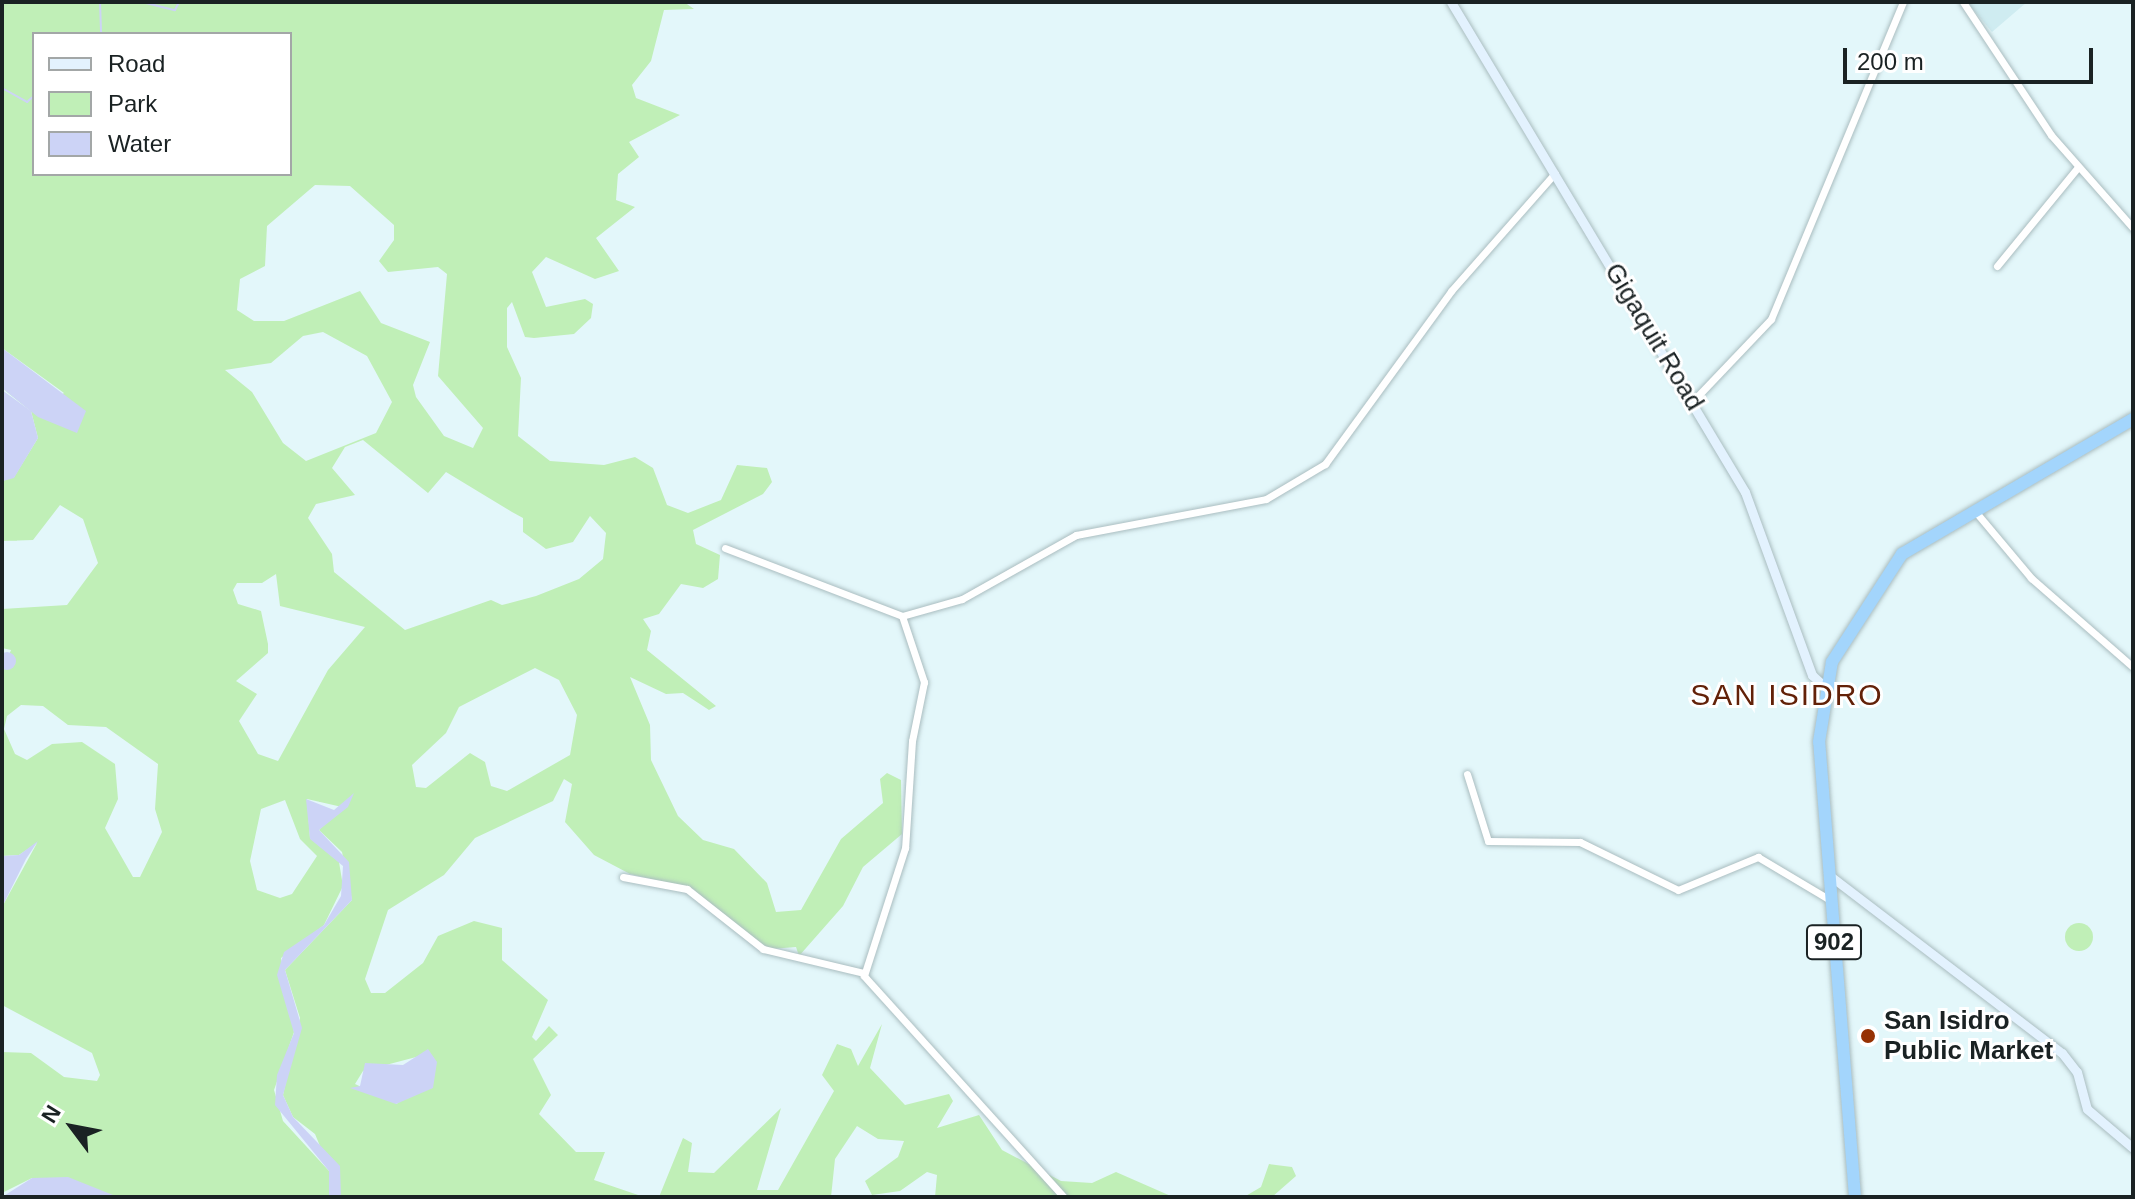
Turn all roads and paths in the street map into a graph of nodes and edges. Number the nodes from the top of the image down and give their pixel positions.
1 (1451, 2) edge
2 (1903, 2) edge
3 (1963, 2) edge
4 (2078, 167) junction
5 (1555, 173) junction
6 (2133, 228) edge
7 (1997, 266) dead end
8 (1693, 401) junction
9 (2133, 419) edge
10 (1974, 510) junction
11 (725, 548) dead end
12 (902, 616) junction
13 (2133, 667) edge
14 (1824, 686) junction
15 (1467, 774) dead end
16 (1829, 875) junction
17 (623, 877) dead end
18 (1830, 900) junction
19 (864, 973) junction
20 (2133, 1148) edge
21 (1064, 1197) edge
22 (1855, 1197) edge

1 - 5 main road, Gigaquit Road
2 - 8 street
3 - 4 street
4 - 6 street
4 - 7 street
5 - 8 main road, Gigaquit Road
5 - 12 street
8 - 14 main road, Gigaquit Road
9 - 10 highway, 902
10 - 13 street
10 - 14 highway, 902
11 - 12 street
12 - 19 street
14 - 16 highway, 902
15 - 18 street
16 - 18 highway, 902
16 - 20 main road
17 - 19 street
18 - 22 highway, 902
19 - 21 street

